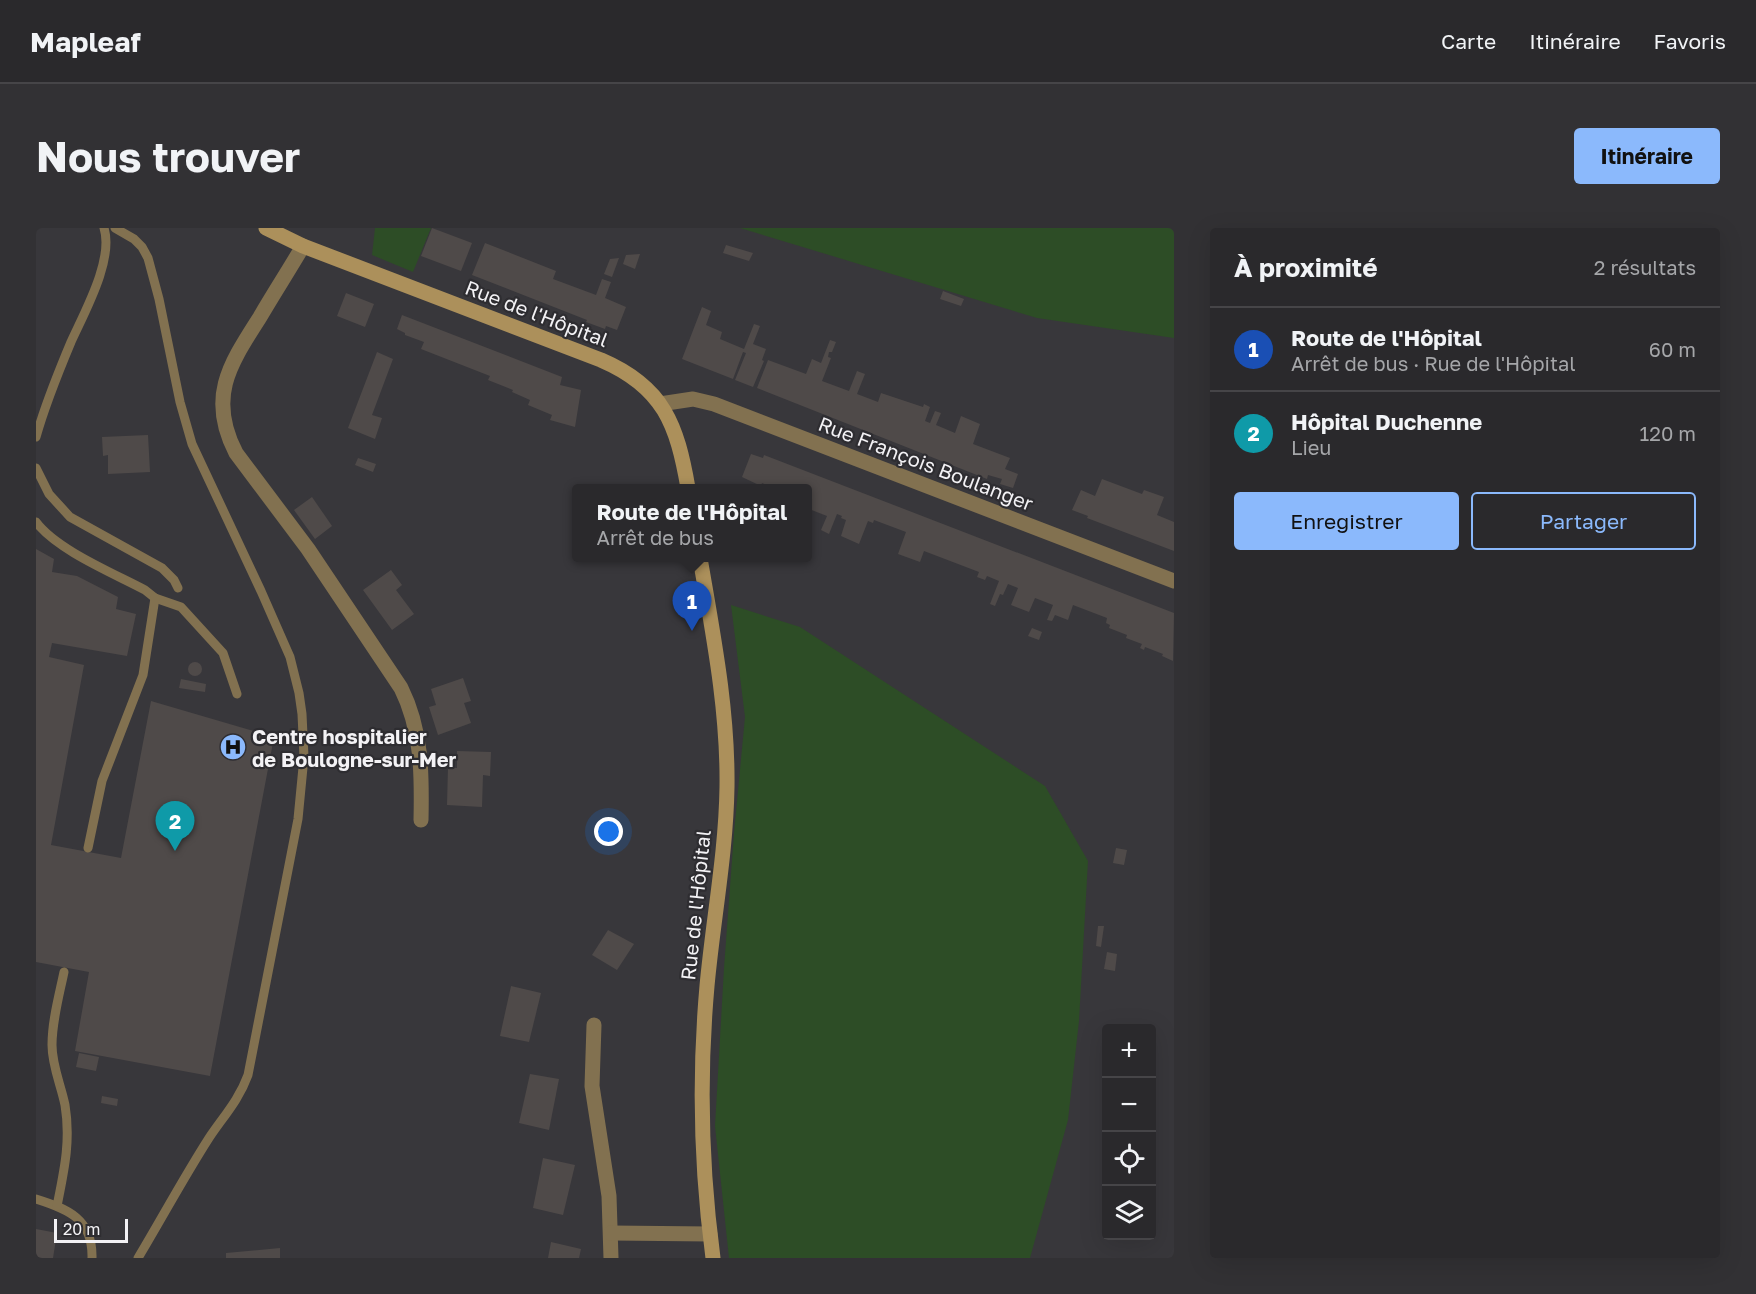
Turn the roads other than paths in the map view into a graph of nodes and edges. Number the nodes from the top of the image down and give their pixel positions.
1 (104, 228) edge
2 (115, 228) edge
3 (266, 228) edge
4 (303, 246) junction
5 (660, 404) junction
6 (36, 437) edge
7 (36, 468) edge
8 (687, 484) edge
9 (36, 522) edge
10 (701, 562) edge
11 (1174, 581) edge
12 (178, 588) dead end
13 (154, 598) junction
14 (237, 694) dead end
15 (421, 820) dead end
16 (88, 848) dead end
17 (64, 972) dead end
18 (594, 1025) dead end
19 (36, 1199) edge
20 (57, 1206) junction
21 (611, 1233) junction
22 (710, 1234) junction
23 (92, 1258) edge
24 (138, 1258) edge
25 (611, 1258) edge
26 (713, 1258) edge

1 - 6 lane
2 - 24 lane
3 - 4 street
4 - 5 street, Rue de l'Hôpital
4 - 15 street
5 - 8 street, Rue de l'Hôpital
5 - 11 street, Rue François Boulanger
7 - 12 lane
9 - 13 lane
10 - 22 street, Rue de l'Hôpital
13 - 14 lane
13 - 16 lane
17 - 20 lane
18 - 21 street
19 - 20 lane
20 - 23 lane
21 - 22 street
21 - 25 street
22 - 26 street, Rue de l'Hôpital

